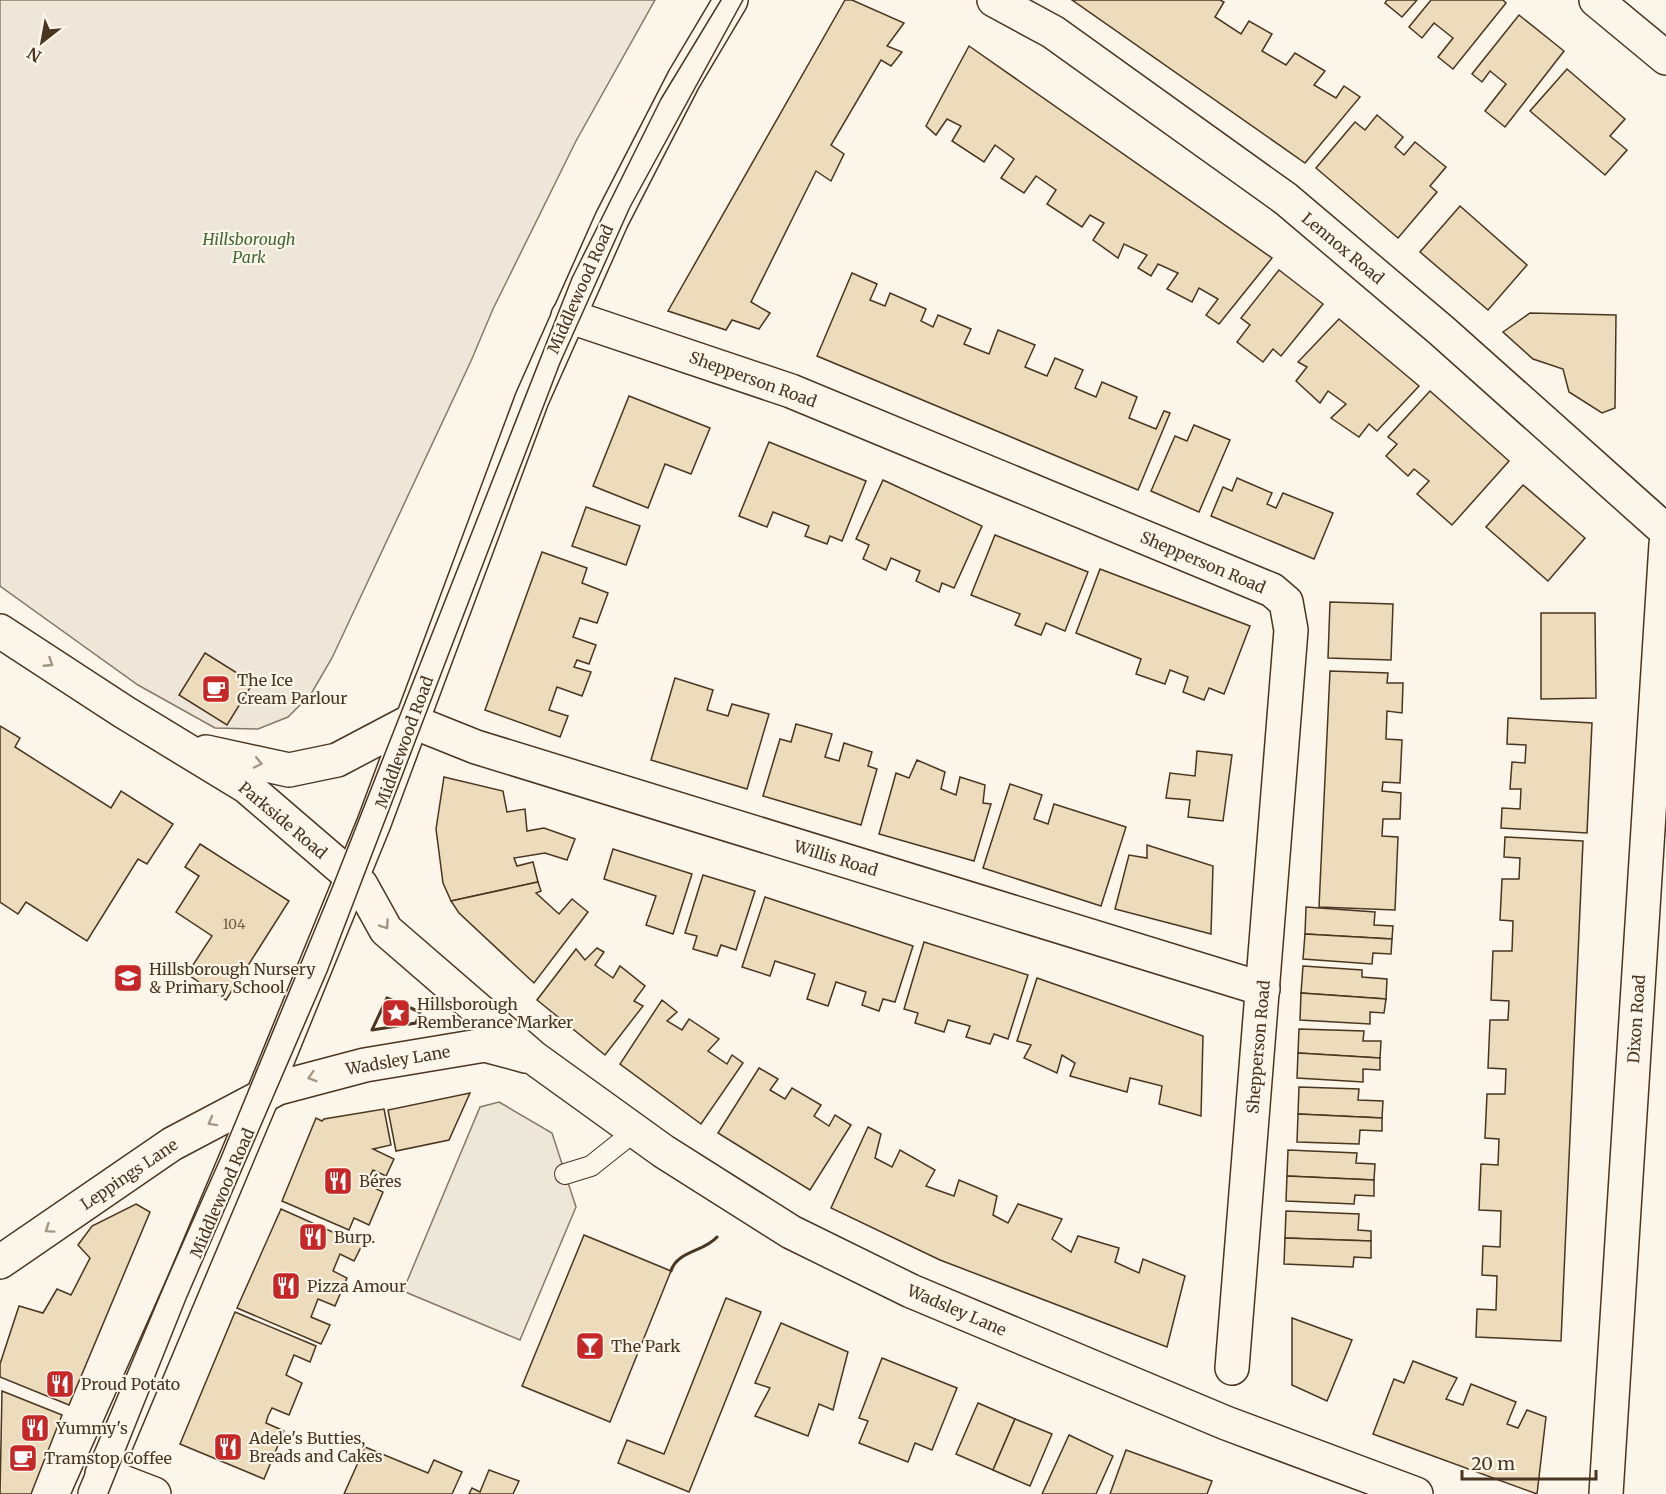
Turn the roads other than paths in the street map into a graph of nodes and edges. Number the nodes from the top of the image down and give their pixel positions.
1 (731, 0) edge
2 (994, 0) edge
3 (1596, 0) edge
4 (1666, 58) edge
5 (568, 316) junction
6 (1666, 531) edge
7 (1666, 544) edge
8 (0, 631) edge
9 (411, 721) junction
10 (181, 746) junction
11 (352, 877) junction
12 (1263, 989) junction
13 (534, 1058) junction
14 (263, 1095) junction
15 (635, 1131) junction
16 (565, 1174) dead end
17 (0, 1262) edge
18 (1232, 1368) dead end
19 (98, 1484) edge
20 (154, 1494) edge
21 (1416, 1494) edge
22 (1606, 1494) edge

1 - 5 street, Middlewood Road
2 - 6 street, Lennox Road
3 - 4 street
5 - 9 street, Middlewood Road
5 - 12 street, Shepperson Road
7 - 22 street, Dixon Road
8 -> 10 street, Parkside Road
10 -> 9 street, Parkside Road
9 - 11 street, Middlewood Road
9 - 12 street, Willis Road
10 - 11 street, Parkside Road
11 -> 13 street, Wadsley Lane
11 - 14 street, Middlewood Road
12 - 18 street, Shepperson Road
13 -> 14 street, Wadsley Lane
13 - 15 street, Wadsley Lane
14 -> 17 street, Leppings Lane
14 - 19 street, Middlewood Road
15 - 16 lane
15 - 21 street, Wadsley Lane
19 - 20 street

